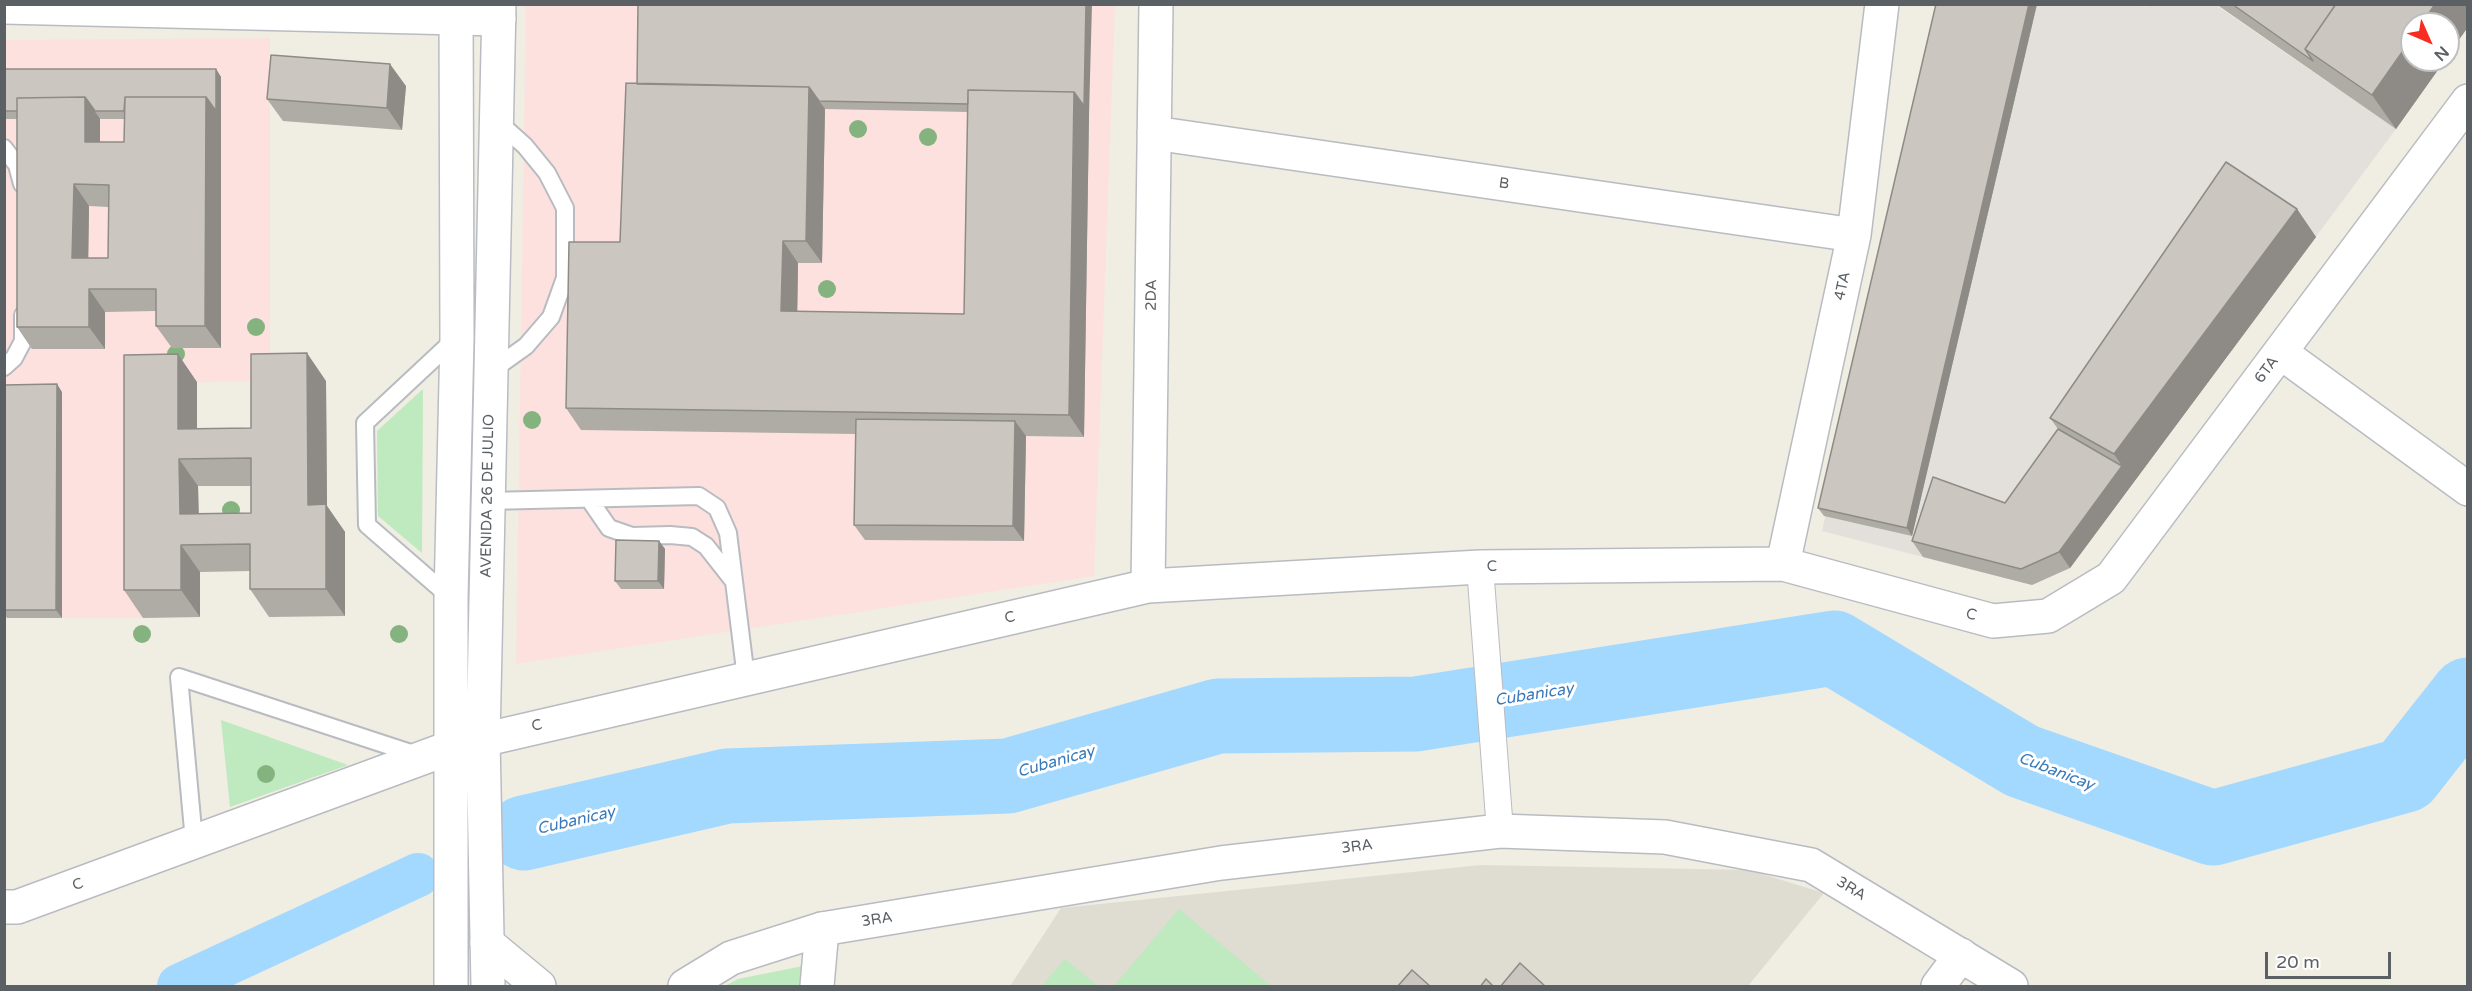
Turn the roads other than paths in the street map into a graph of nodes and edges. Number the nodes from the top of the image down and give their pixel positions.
1 (1156, 4) edge
2 (1882, 4) edge
3 (4, 7) edge
4 (456, 11) edge
5 (499, 12) edge
6 (2468, 101) edge
7 (497, 121) junction
8 (1154, 134) junction
9 (4, 148) edge
10 (23, 201) edge
11 (1854, 235) junction
12 (23, 295) edge
13 (457, 338) junction
14 (2280, 352) junction
15 (4, 367) edge
16 (491, 371) junction
17 (2468, 489) edge
18 (589, 498) junction
19 (488, 501) junction
20 (1783, 564) junction
21 (1480, 567) junction
22 (734, 581) junction
23 (1148, 586) junction
24 (451, 598) junction
25 (2048, 616) joint
26 (746, 678) junction
27 (453, 748) junction
28 (1500, 831) junction
29 (194, 841) junction
30 (4, 907) edge
31 (822, 930) junction
32 (487, 943) junction
33 (1961, 955) junction
34 (449, 982) edge
35 (488, 987) edge
36 (539, 987) edge
37 (685, 987) edge
38 (817, 987) edge
39 (1938, 987) edge
40 (2011, 987) edge

1 - 8 street, 2DA
2 - 11 street, 4TA
3 - 4 street
4 - 5 street
4 - 13 street, AVENIDA 26 DE JULIO
5 - 7 street, AVENIDA 26 DE JULIO
6 - 14 street, 6TA
7 - 16 street, AVENIDA 26 DE JULIO
7 - 16 lane
8 - 11 street, B
8 - 23 street, 2DA
9 - 10 lane
11 - 20 street, 4TA
12 - 15 lane
13 - 24 street, AVENIDA 26 DE JULIO
13 - 24 lane
14 - 17 street
14 - 25 street, 6TA
16 - 19 street, AVENIDA 26 DE JULIO
18 - 19 lane
18 - 22 lane
18 - 22 lane
19 - 27 street, AVENIDA 26 DE JULIO
20 - 21 street, C
20 - 25 street, C
21 - 23 street, C
21 - 28 street
22 - 26 lane
23 - 26 street, C
24 - 27 street, AVENIDA 26 DE JULIO
26 - 27 street, C
27 - 29 street, C
27 - 29 lane
27 - 32 street, AVENIDA 26 DE JULIO
27 - 34 street, AVENIDA 26 DE JULIO
28 - 31 street, 3RA
28 - 33 street, 3RA
29 - 30 street, C
31 - 37 street, 3RA
31 - 38 street
32 - 35 street, AVENIDA 26 DE JULIO
32 - 36 street
33 - 39 street
33 - 40 street, 3RA

